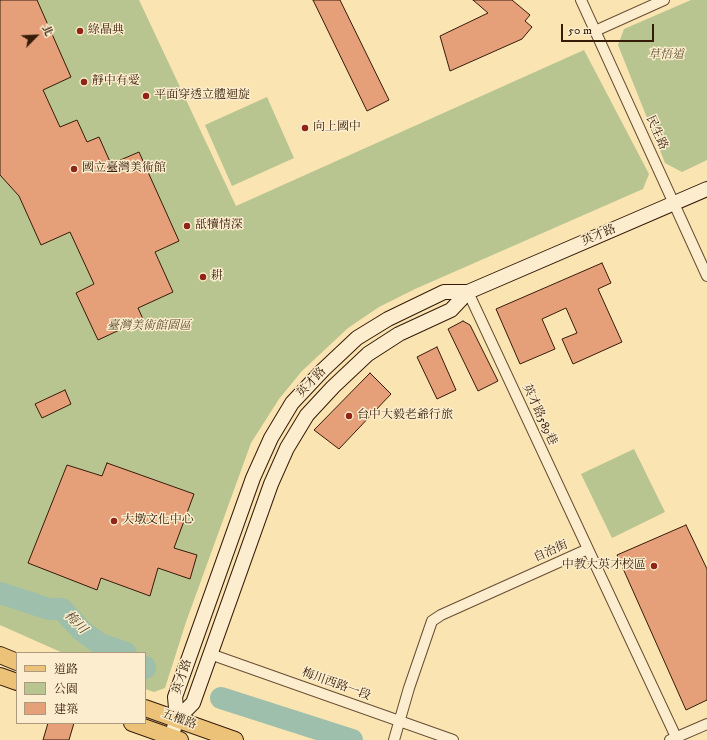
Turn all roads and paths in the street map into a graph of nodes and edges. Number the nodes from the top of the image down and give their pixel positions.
1 (581, 0) edge
2 (664, 0) edge
3 (595, 31) junction
4 (707, 189) edge
5 (674, 204) junction
6 (707, 276) edge
7 (468, 292) junction
8 (588, 549) junction
9 (210, 654) junction
10 (0, 655) edge
11 (16, 662) edge
12 (0, 676) edge
13 (16, 682) edge
14 (146, 708) edge
15 (177, 719) junction
16 (400, 721) junction
17 (135, 724) edge
18 (707, 724) edge
19 (174, 739) edge
20 (673, 739) edge
21 (235, 740) edge
22 (394, 740) edge
23 (453, 740) edge

1 - 3 street, 民生路
2 - 3 street
3 - 5 street, 民生路
4 - 5 main road, 英才路
5 - 6 street, 民生路
5 - 7 main road, 英才路
7 - 8 street, 英才路589巷
7 - 9 main road, 英才路
7 - 15 main road, 英才路
8 - 16 street, 自治街
8 - 20 street
9 - 15 main road, 英才路
9 - 16 street, 梅川西路一段
10 - 11 main road
12 - 13 main road
14 - 15 main road, 五權路
15 - 19 main road
15 - 21 main road, 五權路
16 - 22 street, 自治街
16 - 23 street, 梅川西路一段
17 - 19 main road, 五權路
18 - 20 street

